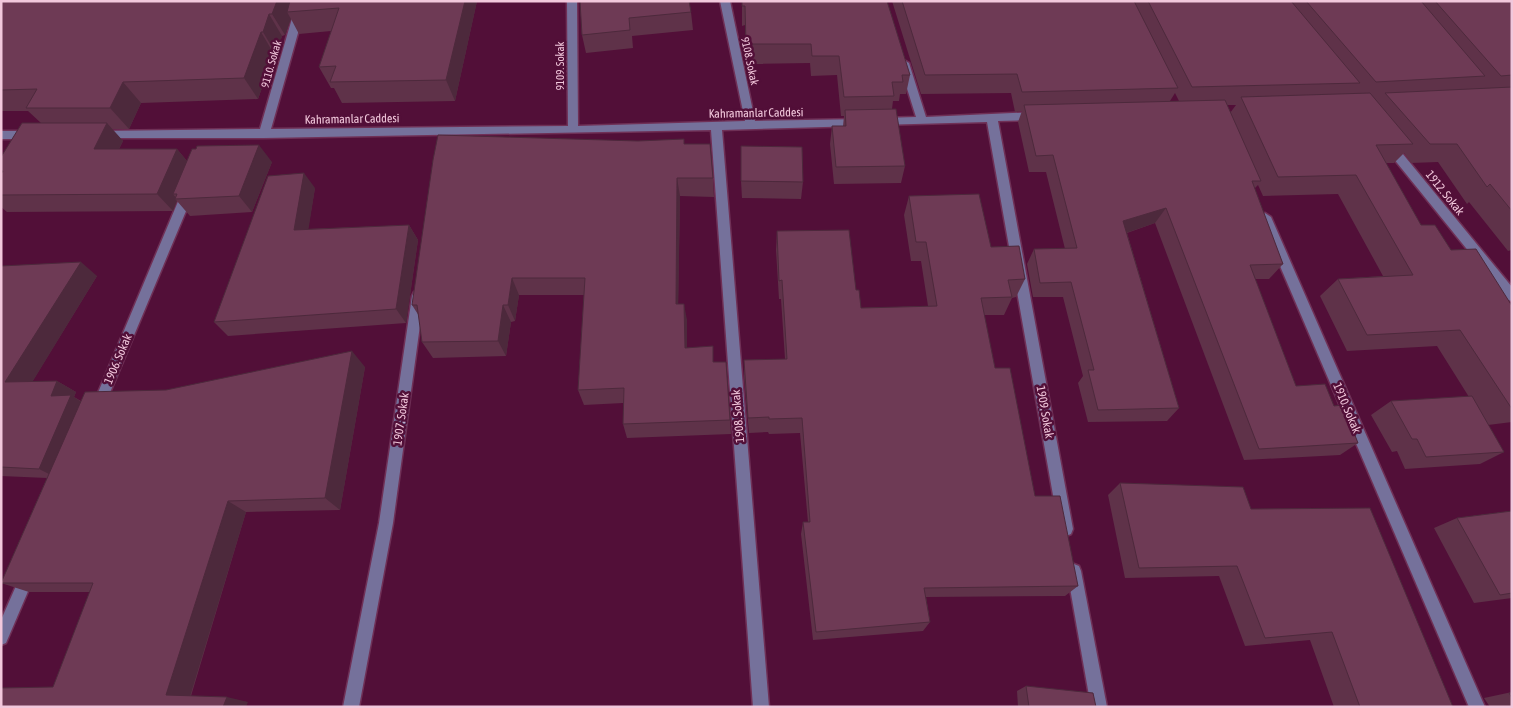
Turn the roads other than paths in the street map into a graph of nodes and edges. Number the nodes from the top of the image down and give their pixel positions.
1 (302, 1) edge
2 (572, 1) edge
3 (725, 1) edge
4 (902, 56) edge
5 (1050, 116) edge
6 (992, 118) junction
7 (922, 121) junction
8 (751, 125) junction
9 (716, 126) junction
10 (573, 130) junction
11 (264, 134) junction
12 (1, 135) edge
13 (21, 135) junction
14 (40, 135) edge
15 (88, 135) edge
16 (1382, 137) edge
17 (11, 149) edge
18 (193, 180) edge
19 (1261, 209) edge
20 (419, 287) edge
21 (1512, 296) edge
22 (93, 418) edge
23 (1068, 540) edge
24 (1072, 560) edge
25 (32, 565) edge
26 (1, 638) edge
27 (351, 707) edge
28 (761, 707) edge
29 (1099, 707) edge
30 (1476, 707) edge

1 - 11 street, 9110. Sokak
2 - 10 street, 9109. Sokak
3 - 8 street, 9108. Sokak
4 - 7 street
5 - 6 street, Kahramanlar Caddesi
6 - 7 street, Kahramanlar Caddesi
6 - 23 street, 1909. Sokak
7 - 8 street, Kahramanlar Caddesi
8 - 9 street, Kahramanlar Caddesi
9 - 10 street, Kahramanlar Caddesi
9 - 28 street, 1908. Sokak
10 - 11 street, Kahramanlar Caddesi
11 - 15 street, Kahramanlar Caddesi
12 - 13 street
13 - 14 street
13 - 17 street
16 - 21 street, 1912. Sokak
18 - 22 street, 1906. Sokak
19 - 30 street, 1910. Sokak
20 - 27 street, 1907. Sokak
24 - 29 street
25 - 26 street

